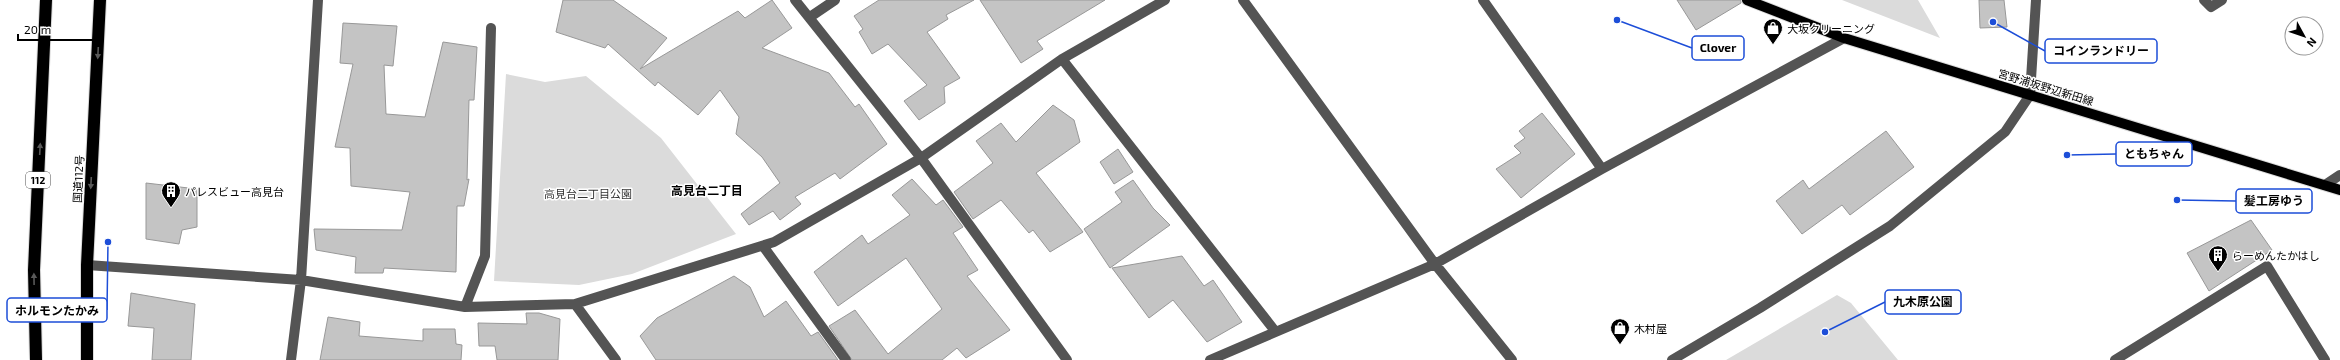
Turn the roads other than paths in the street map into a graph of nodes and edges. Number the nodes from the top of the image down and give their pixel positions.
1 (46, 0) edge
2 (100, 0) edge
3 (318, 0) edge
4 (795, 0) edge
5 (835, 0) edge
6 (1165, 0) edge
7 (1243, 0) edge
8 (1483, 0) edge
9 (1747, 0) edge
10 (2036, 0) edge
11 (2204, 0) edge
12 (2222, 0) edge
13 (810, 17) junction
14 (490, 28) dead end
15 (1844, 38) junction
16 (1062, 58) junction
17 (2030, 95) junction
18 (921, 158) junction
19 (1602, 169) junction
20 (2340, 175) edge
21 (2325, 186) junction
22 (2340, 190) edge
23 (763, 246) junction
24 (1435, 264) junction
25 (87, 265) junction
26 (301, 280) junction
27 (575, 304) junction
28 (465, 307) junction
29 (1275, 331) junction
30 (36, 360) edge
31 (87, 360) edge
32 (291, 360) edge
33 (616, 360) edge
34 (846, 360) edge
35 (1067, 360) edge
36 (1210, 360) edge
37 (1512, 360) edge
38 (1672, 360) edge
39 (2115, 360) edge
40 (2325, 360) edge

30 -> 1 highway, 112
2 -> 25 highway, 国道112号
3 - 26 street
4 - 13 street
5 - 13 street
6 - 16 street
7 - 24 street
8 - 19 street
9 - 15 main road, 宮野浦坂野辺新田線
10 - 17 street
11 - 12 street
13 - 18 street
14 - 28 street
15 - 17 main road, 宮野浦坂野辺新田線
15 - 19 street
16 - 18 street
16 - 29 street
17 - 21 main road, 宮野浦坂野辺新田線
17 - 38 street
18 - 23 street
18 - 35 street
19 - 24 street
20 - 21 street
21 - 22 main road, 宮野浦坂野辺新田線
23 - 27 street
23 - 34 street
24 - 29 street
24 - 37 street
25 - 26 street
25 - 31 highway, 国道112号
26 - 28 street
26 - 32 street
27 - 28 street
27 - 33 street
29 - 36 street
39 - 40 street

